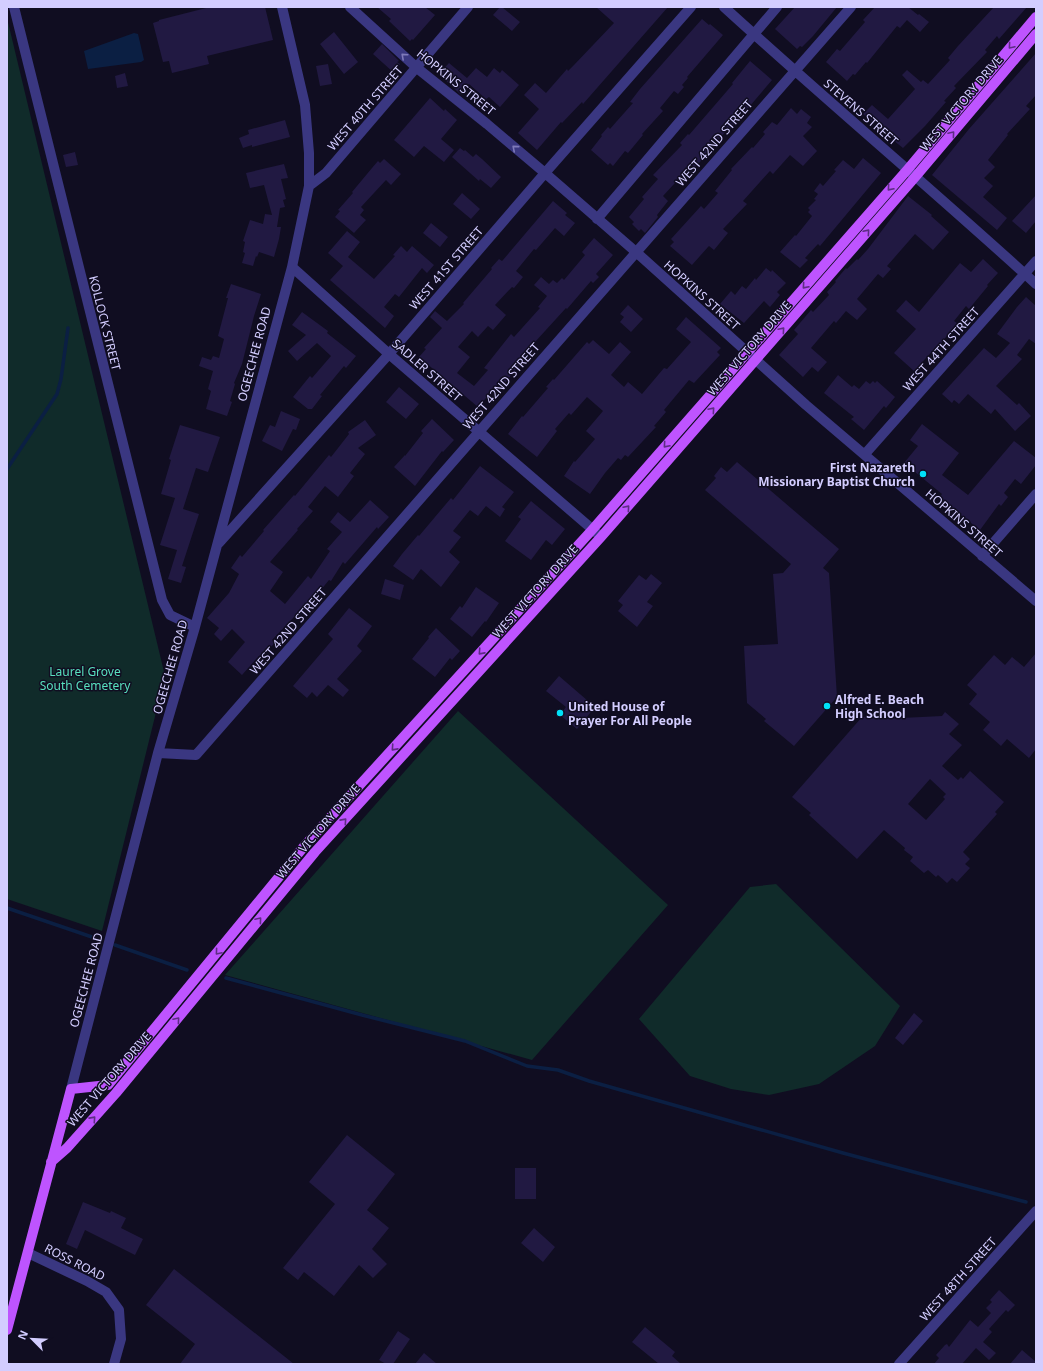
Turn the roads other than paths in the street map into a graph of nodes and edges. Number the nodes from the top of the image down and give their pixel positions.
1 (14, 7) edge
2 (282, 7) edge
3 (350, 7) edge
4 (468, 7) edge
5 (691, 7) edge
6 (724, 7) edge
7 (777, 7) edge
8 (851, 7) edge
9 (1036, 16) edge
10 (754, 34) junction
11 (1036, 34) edge
12 (417, 68) junction
13 (794, 71) junction
14 (908, 169) junction
15 (545, 173) junction
16 (916, 176) junction
17 (309, 186) junction
18 (597, 219) junction
19 (636, 252) junction
20 (1036, 261) edge
21 (292, 267) junction
22 (1025, 274) junction
23 (1036, 284) edge
24 (746, 352) junction
25 (389, 354) junction
26 (756, 360) junction
27 (479, 431) junction
28 (865, 454) junction
29 (1036, 494) edge
30 (592, 530) junction
31 (601, 537) junction
32 (217, 544) junction
33 (982, 556) junction
34 (1036, 602) edge
35 (195, 627) junction
36 (158, 754) junction
37 (71, 1089) junction
38 (51, 1162) junction
39 (1036, 1211) edge
40 (28, 1253) junction
41 (7, 1330) edge
42 (114, 1364) edge
43 (899, 1364) edge

1 - 35 street, KOLLOCK STREET
2 - 17 street, OGEECHEE ROAD
12 -> 3 street, HOPKINS STREET
4 - 12 street, WEST 40TH STREET
5 - 15 street, WEST 41ST STREET
6 - 10 street, STEVENS STREET
7 - 10 street
8 - 13 street, WEST 42ND STREET
9 -> 14 main road, WEST VICTORY DRIVE
10 - 13 street, STEVENS STREET
10 - 18 street
16 -> 11 main road, WEST VICTORY DRIVE
15 -> 12 street, HOPKINS STREET
12 - 17 street, WEST 40TH STREET
13 - 14 street, STEVENS STREET
13 - 19 street, WEST 42ND STREET
14 - 16 street, STEVENS STREET
14 -> 24 main road, WEST VICTORY DRIVE
15 - 18 street, HOPKINS STREET
15 - 25 street, WEST 41ST STREET
16 - 22 street, STEVENS STREET
26 -> 16 main road, WEST VICTORY DRIVE
17 - 21 street, OGEECHEE ROAD
18 - 19 street, HOPKINS STREET
19 - 24 street, HOPKINS STREET
19 - 27 street, WEST 42ND STREET
20 - 22 street, WEST 44TH STREET
21 - 25 street, SADLER STREET
21 - 32 street, OGEECHEE ROAD
22 - 23 street, STEVENS STREET
22 - 28 street, WEST 44TH STREET
24 - 26 street, HOPKINS STREET
24 -> 30 main road, WEST VICTORY DRIVE
25 - 27 street, SADLER STREET
25 - 32 street, WEST 41ST STREET
26 - 28 street, HOPKINS STREET
31 -> 26 main road, WEST VICTORY DRIVE
27 - 30 street, SADLER STREET
27 - 36 street, WEST 42ND STREET
28 - 33 street, HOPKINS STREET
29 - 33 street
30 - 31 street, SADLER STREET
30 -> 37 main road, WEST VICTORY DRIVE
38 -> 31 main road, WEST VICTORY DRIVE
32 - 35 street, OGEECHEE ROAD
33 - 34 street, HOPKINS STREET
35 - 36 street, OGEECHEE ROAD
36 - 37 street, OGEECHEE ROAD
37 - 38 main road, OGEECHEE ROAD
38 - 40 main road, OGEECHEE ROAD
39 - 43 street, WEST 48TH STREET
40 - 41 main road, OGEECHEE ROAD
40 - 42 street, ROSS ROAD

